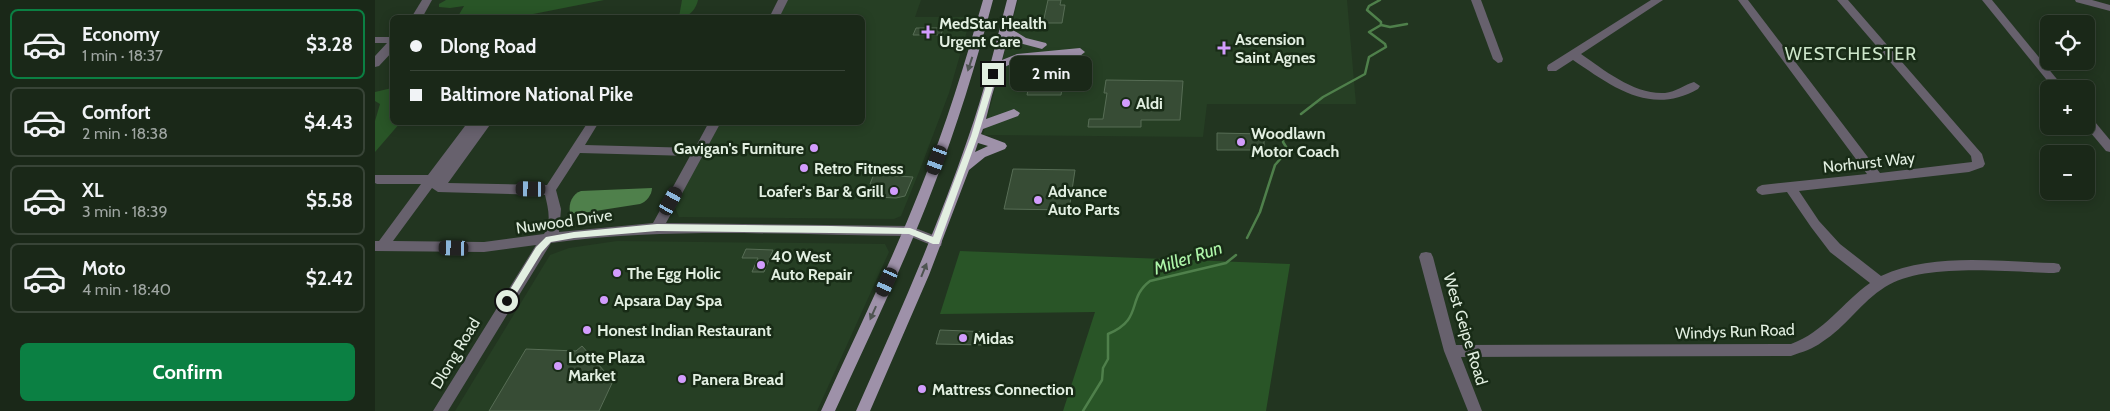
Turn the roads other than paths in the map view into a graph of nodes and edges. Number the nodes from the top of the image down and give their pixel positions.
1 (427, 0) edge
2 (783, 0) edge
3 (988, 0) edge
4 (1012, 0) edge
5 (1477, 0) edge
6 (1658, 0) edge
7 (1743, 0) edge
8 (1842, 0) edge
9 (1987, 0) edge
10 (2080, 0) edge
11 (2105, 5) edge
12 (418, 15) edge
13 (776, 15) edge
14 (1005, 29) junction
15 (375, 40) edge
16 (390, 42) edge
17 (390, 45) edge
18 (1042, 45) dead end
19 (1080, 52) dead end
20 (1575, 55) junction
21 (1498, 59) dead end
22 (375, 62) edge
23 (1552, 68) dead end
24 (2054, 80) edge
25 (1694, 86) dead end
26 (989, 87) junction
27 (1014, 113) dead end
28 (473, 125) edge
29 (485, 125) edge
30 (592, 125) edge
31 (713, 125) edge
32 (2095, 130) edge
33 (976, 131) junction
34 (2110, 148) edge
35 (577, 149) junction
36 (699, 152) junction
37 (963, 168) junction
38 (1877, 178) junction
39 (377, 179) dead end
40 (432, 180) junction
41 (1791, 188) junction
42 (550, 190) junction
43 (1762, 190) dead end
44 (657, 228) junction
45 (910, 231) junction
46 (549, 239) junction
47 (936, 242) junction
48 (379, 246) edge
49 (1426, 257) dead end
50 (2054, 268) dead end
51 (1880, 283) junction
52 (1451, 351) junction
53 (440, 411) edge
54 (828, 411) edge
55 (863, 411) edge
56 (1475, 411) edge

1 - 12 street
2 - 13 street
3 -> 45 main road
4 - 14 main road
5 - 21 street
6 - 20 street
7 - 38 street
8 - 38 street, Norhurst Way
9 - 24 street
10 - 11 street
14 - 18 main road
14 - 26 main road
15 - 16 street
17 - 22 street
19 - 26 main road
20 - 23 street
20 - 25 street
26 - 33 main road
27 - 33 main road
28 - 40 street
29 - 42 street
30 - 35 street
31 - 36 street
32 - 34 street
33 - 37 main road
33 - 37 main road
35 - 36 street
35 - 42 street
36 - 44 street
37 - 47 main road
38 - 41 street, Norhurst Way
39 - 40 street
40 - 48 street
41 - 43 street, Norhurst Way
41 - 51 street
42 - 46 street
44 - 45 street, Nuwood Drive
44 - 46 street, Nuwood Drive
45 - 47 street, Nuwood Drive
45 -> 54 main road
46 - 48 street, Nuwood Drive
46 - 53 street, Dlong Road
55 -> 47 main road
49 - 52 street, West Geipe Road
50 - 51 street, Windys Run Road
51 - 52 street, Windys Run Road
52 - 56 street, West Geipe Road

